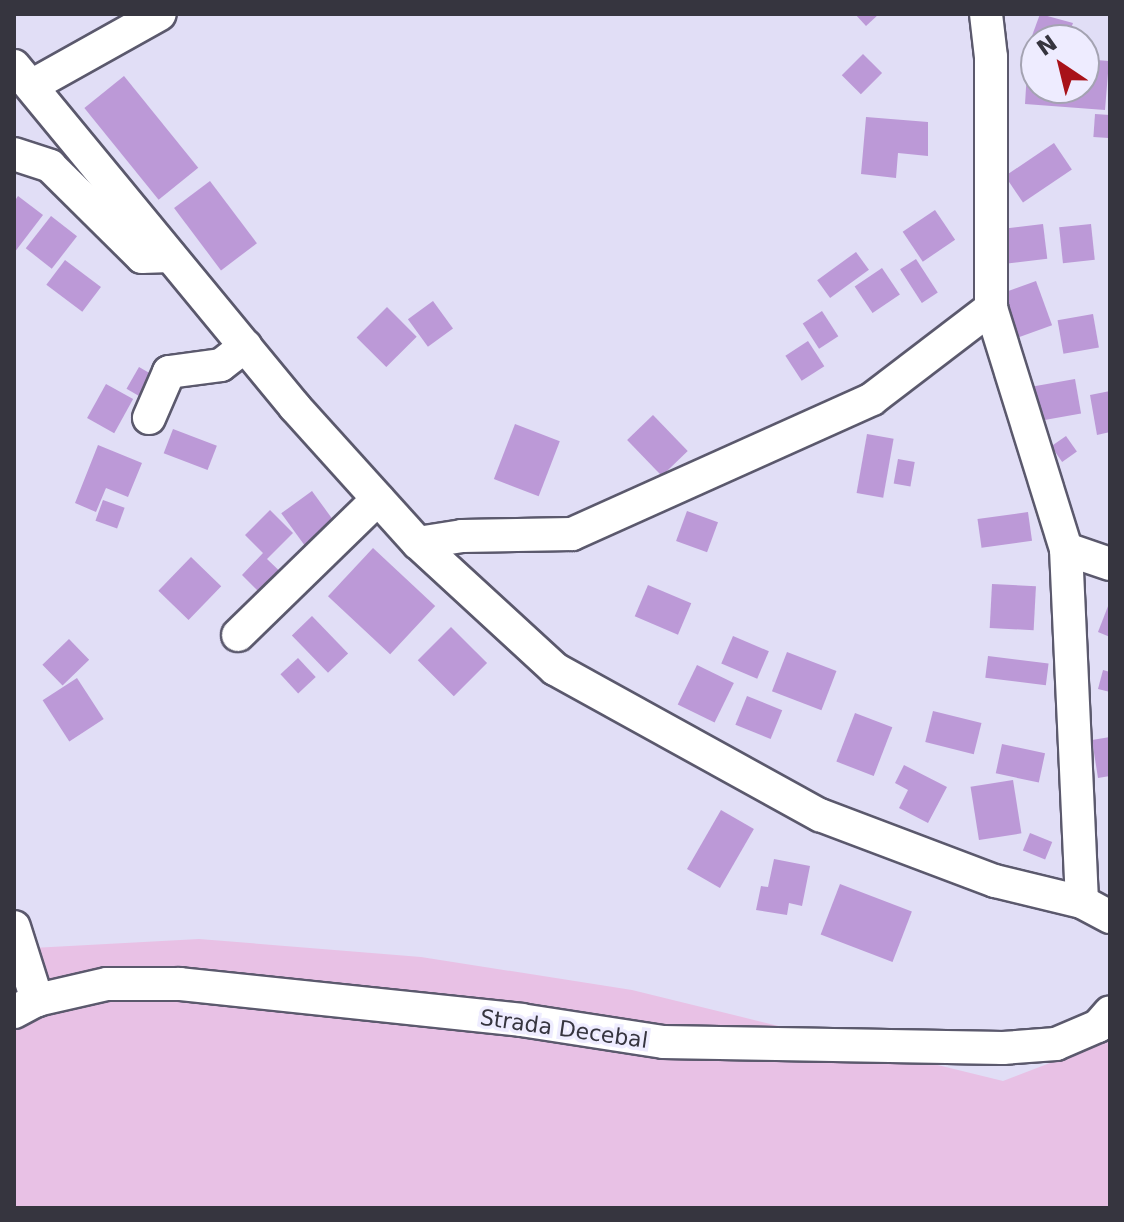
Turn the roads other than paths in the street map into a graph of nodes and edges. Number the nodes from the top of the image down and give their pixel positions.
1 (160, 14) edge
2 (986, 14) edge
3 (24, 75) edge
4 (14, 154) edge
5 (170, 256) junction
6 (991, 308) junction
7 (245, 346) junction
8 (149, 418) dead end
9 (378, 499) junction
10 (418, 543) junction
11 (1066, 549) junction
12 (1110, 564) edge
13 (238, 635) dead end
14 (1096, 909) edge
15 (14, 927) edge
16 (26, 1006) edge
17 (1110, 1012) edge

1 - 3 street
2 - 6 street
3 - 5 street
4 - 5 street
5 - 7 street
6 - 10 street
6 - 11 street
7 - 8 street
7 - 9 street
9 - 10 street
9 - 13 street
10 - 14 street
11 - 12 street
11 - 14 street
15 - 16 street
16 - 17 street, Strada Decebal

